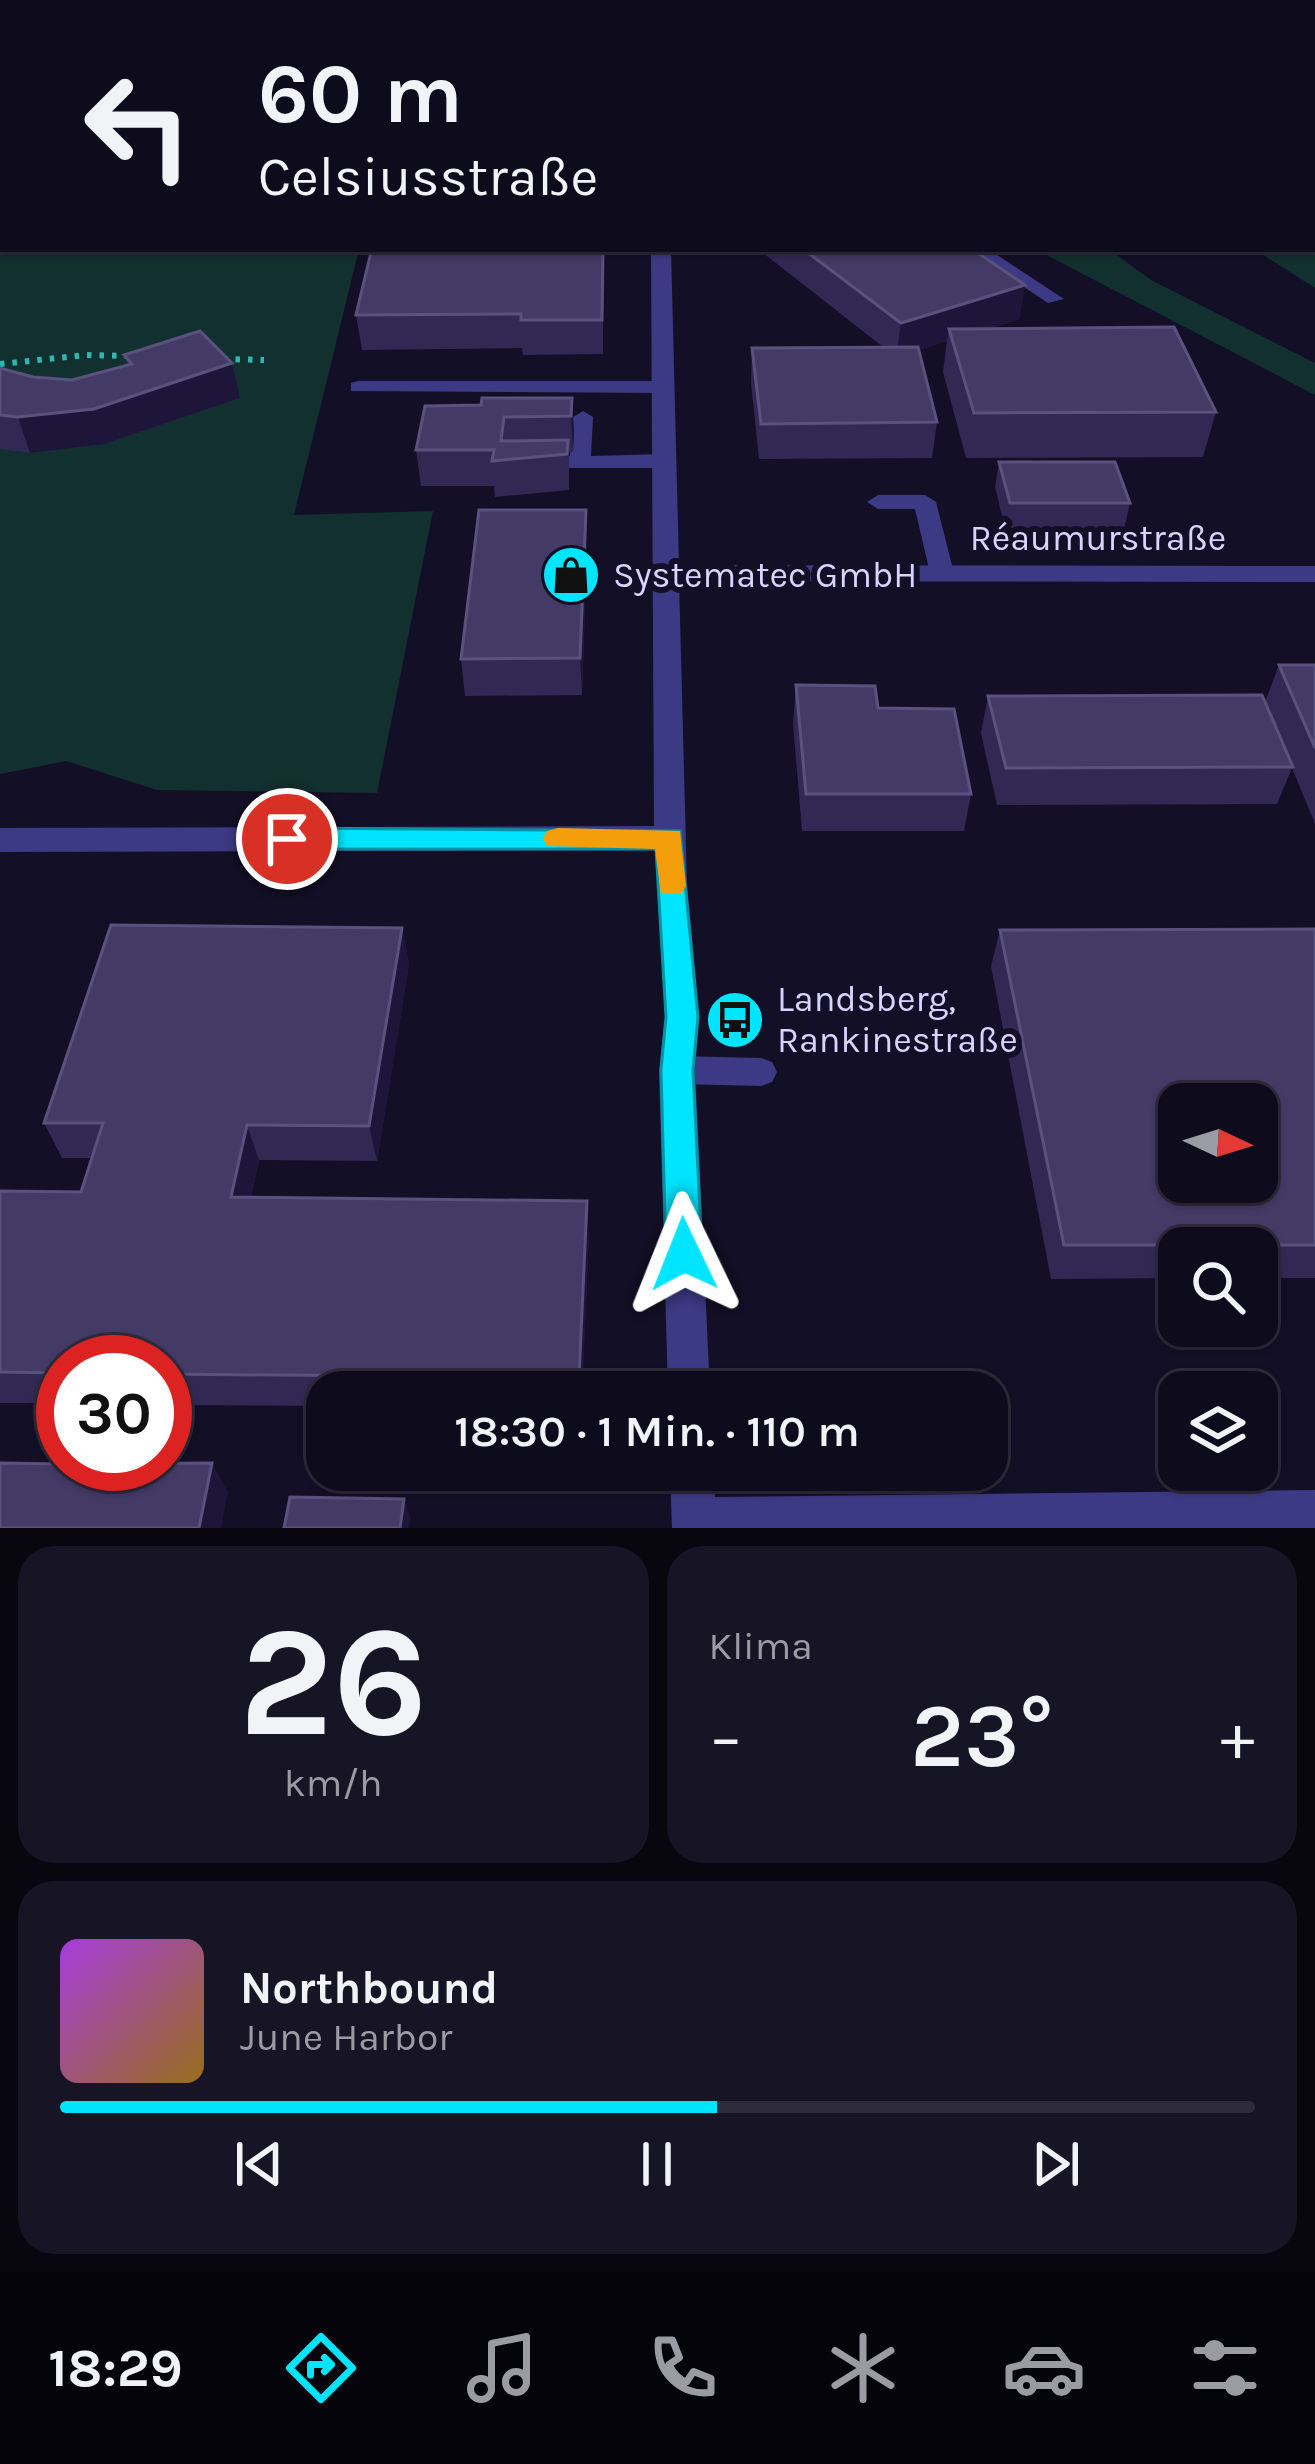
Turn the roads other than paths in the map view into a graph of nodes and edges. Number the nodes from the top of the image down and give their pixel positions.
1 (661, 252) edge
2 (981, 252) edge
3 (1055, 299) dead end
4 (358, 387) dead end
5 (662, 387) junction
6 (583, 418) dead end
7 (664, 461) junction
8 (580, 462) junction
9 (517, 463) edge
10 (878, 502) dead end
11 (665, 573) junction
12 (942, 573) junction
13 (1315, 574) edge
14 (670, 838) junction
15 (0, 840) edge
16 (677, 1070) junction
17 (761, 1072) dead end
18 (688, 1371) edge
19 (693, 1491) edge
20 (1315, 1512) edge
21 (694, 1524) edge

1 - 5 street
2 - 3 lane
4 - 5 lane
5 - 7 street
6 - 8 lane
7 - 8 lane
7 - 11 street
8 - 9 lane
10 - 12 lane
11 - 12 street, Réaumurstraße
11 - 14 street
12 - 13 street, Réaumurstraße
14 - 15 street
14 - 16 street
16 - 17 lane
16 - 18 street
19 - 21 street
20 - 21 street

